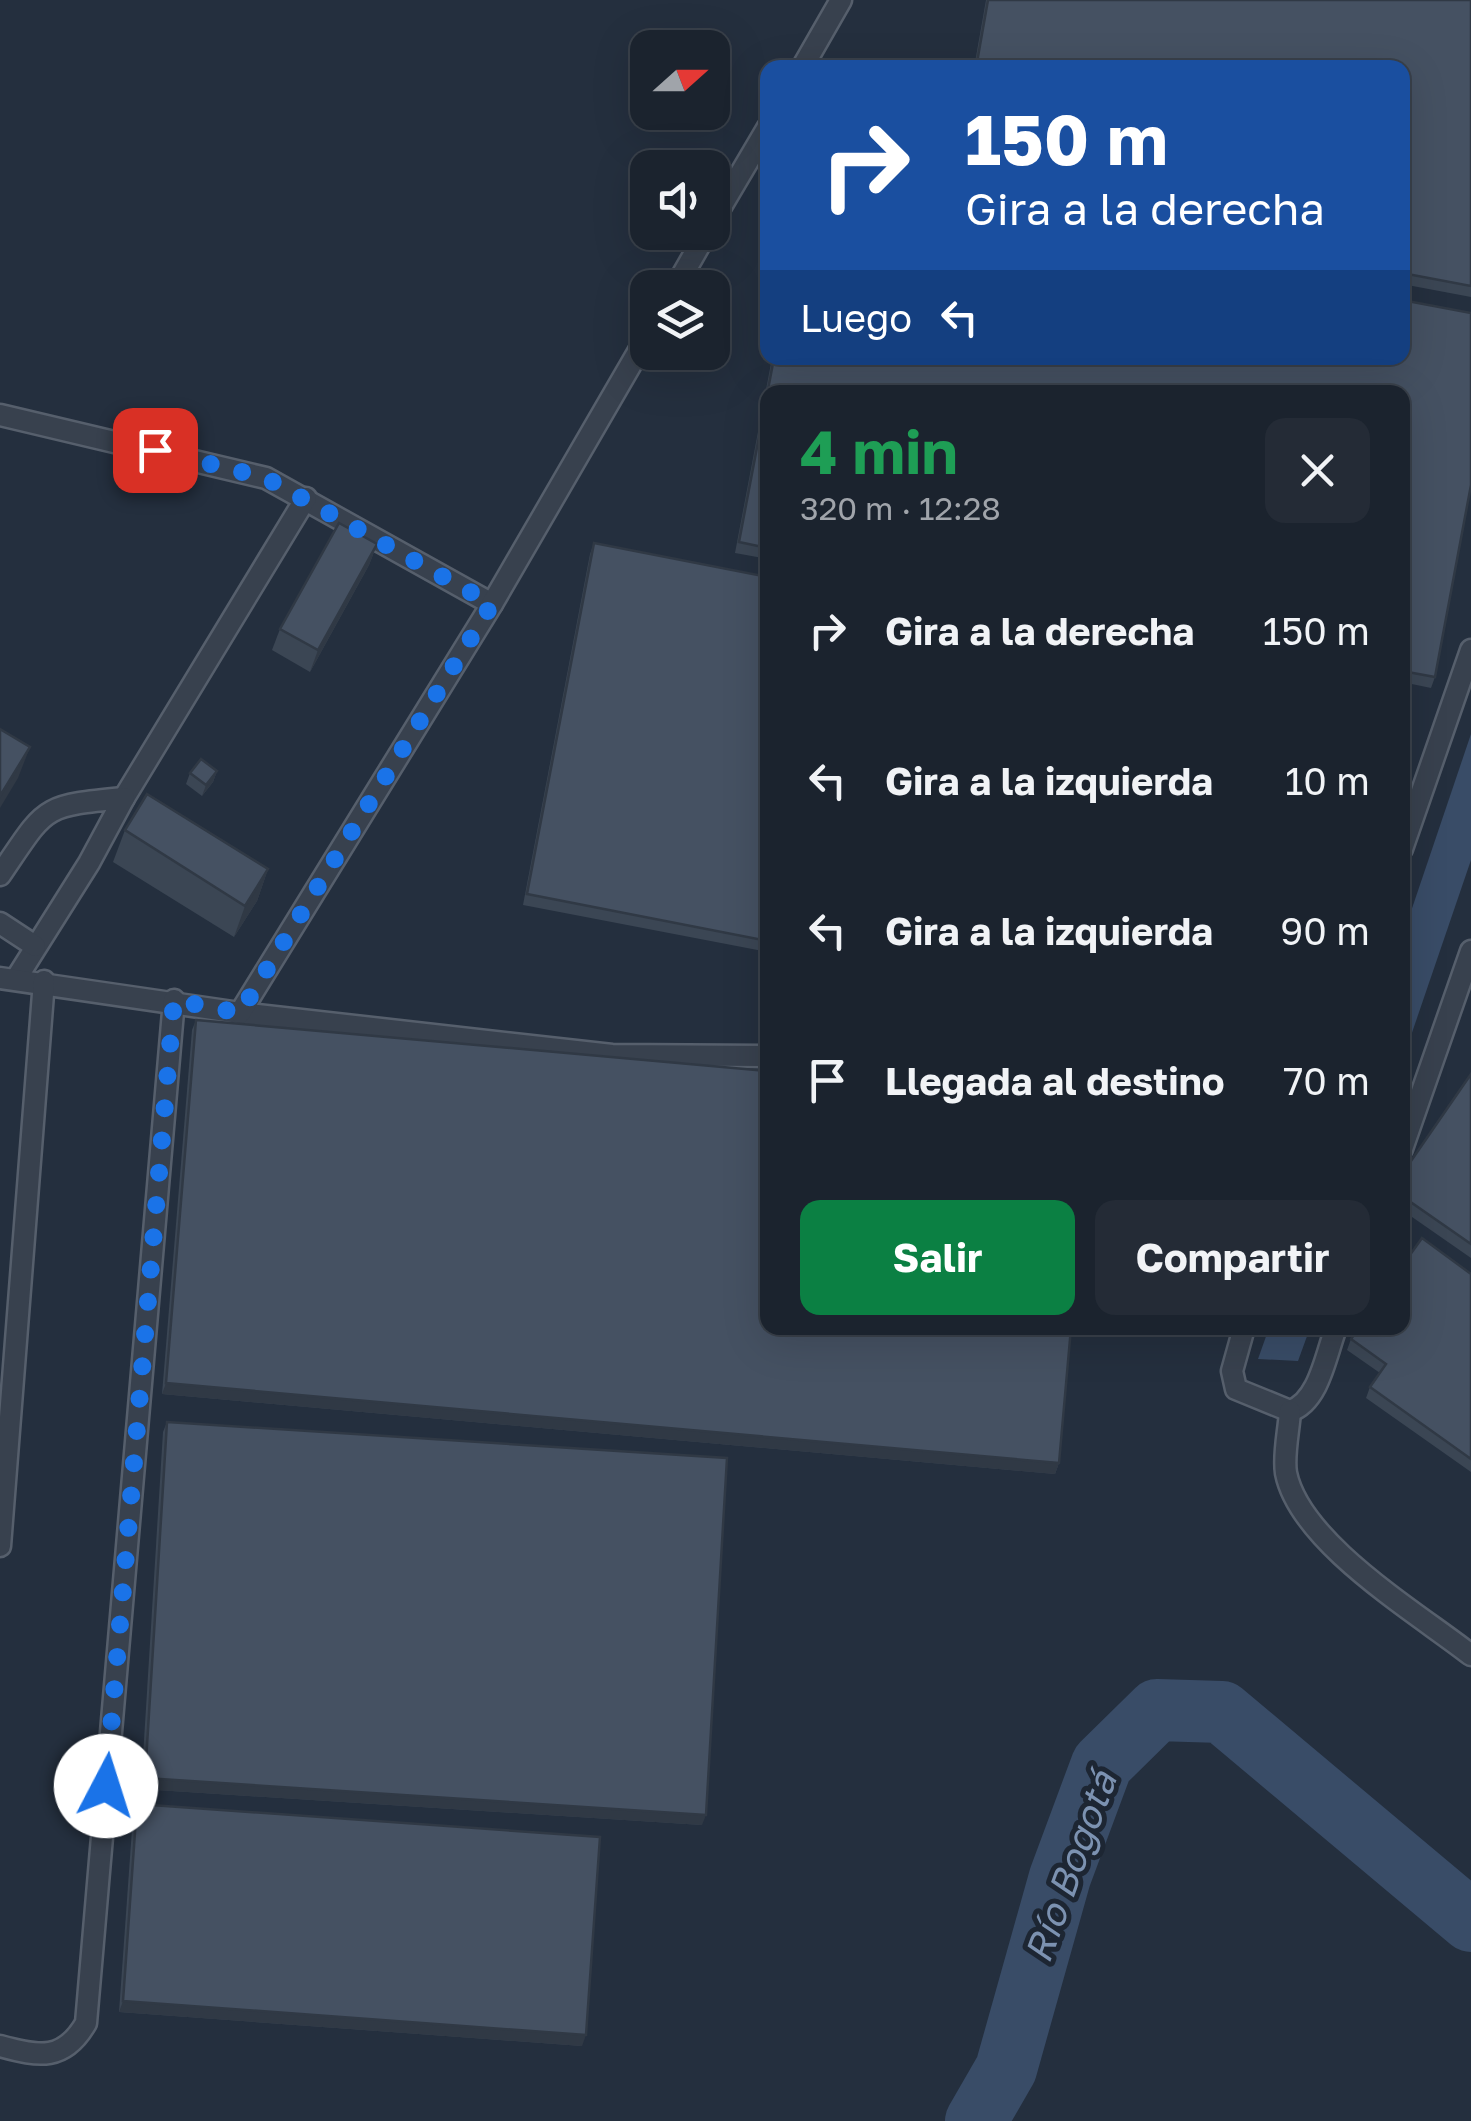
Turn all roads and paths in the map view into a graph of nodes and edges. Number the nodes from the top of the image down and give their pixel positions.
1 (841, 0) edge
2 (807, 60) edge
3 (760, 141) edge
4 (730, 191) edge
5 (630, 366) edge
6 (0, 415) edge
7 (306, 498) junction
8 (492, 604) junction
9 (1471, 650) edge
10 (124, 798) junction
11 (1410, 826) edge
12 (0, 874) edge
13 (0, 923) edge
14 (35, 946) junction
15 (1471, 950) edge
16 (8, 979) edge
17 (44, 982) junction
18 (174, 1000) junction
19 (240, 1013) junction
20 (760, 1056) edge
21 (1410, 1126) edge
22 (1242, 1335) edge
23 (1333, 1335) edge
24 (1290, 1412) junction
25 (0, 1546) edge
26 (1471, 1654) edge
27 (0, 2046) edge

1 - 2 lane
3 - 4 lane
5 - 8 lane
6 - 7 lane
7 - 8 lane
7 - 10 lane
8 - 19 lane
9 - 11 lane
10 - 12 lane
10 - 14 lane
13 - 14 lane
14 - 16 lane
15 - 21 lane
16 - 17 lane
17 - 18 lane
17 - 25 lane
18 - 19 lane
18 - 27 lane
19 - 20 lane
22 - 24 lane
23 - 24 lane
24 - 26 lane

